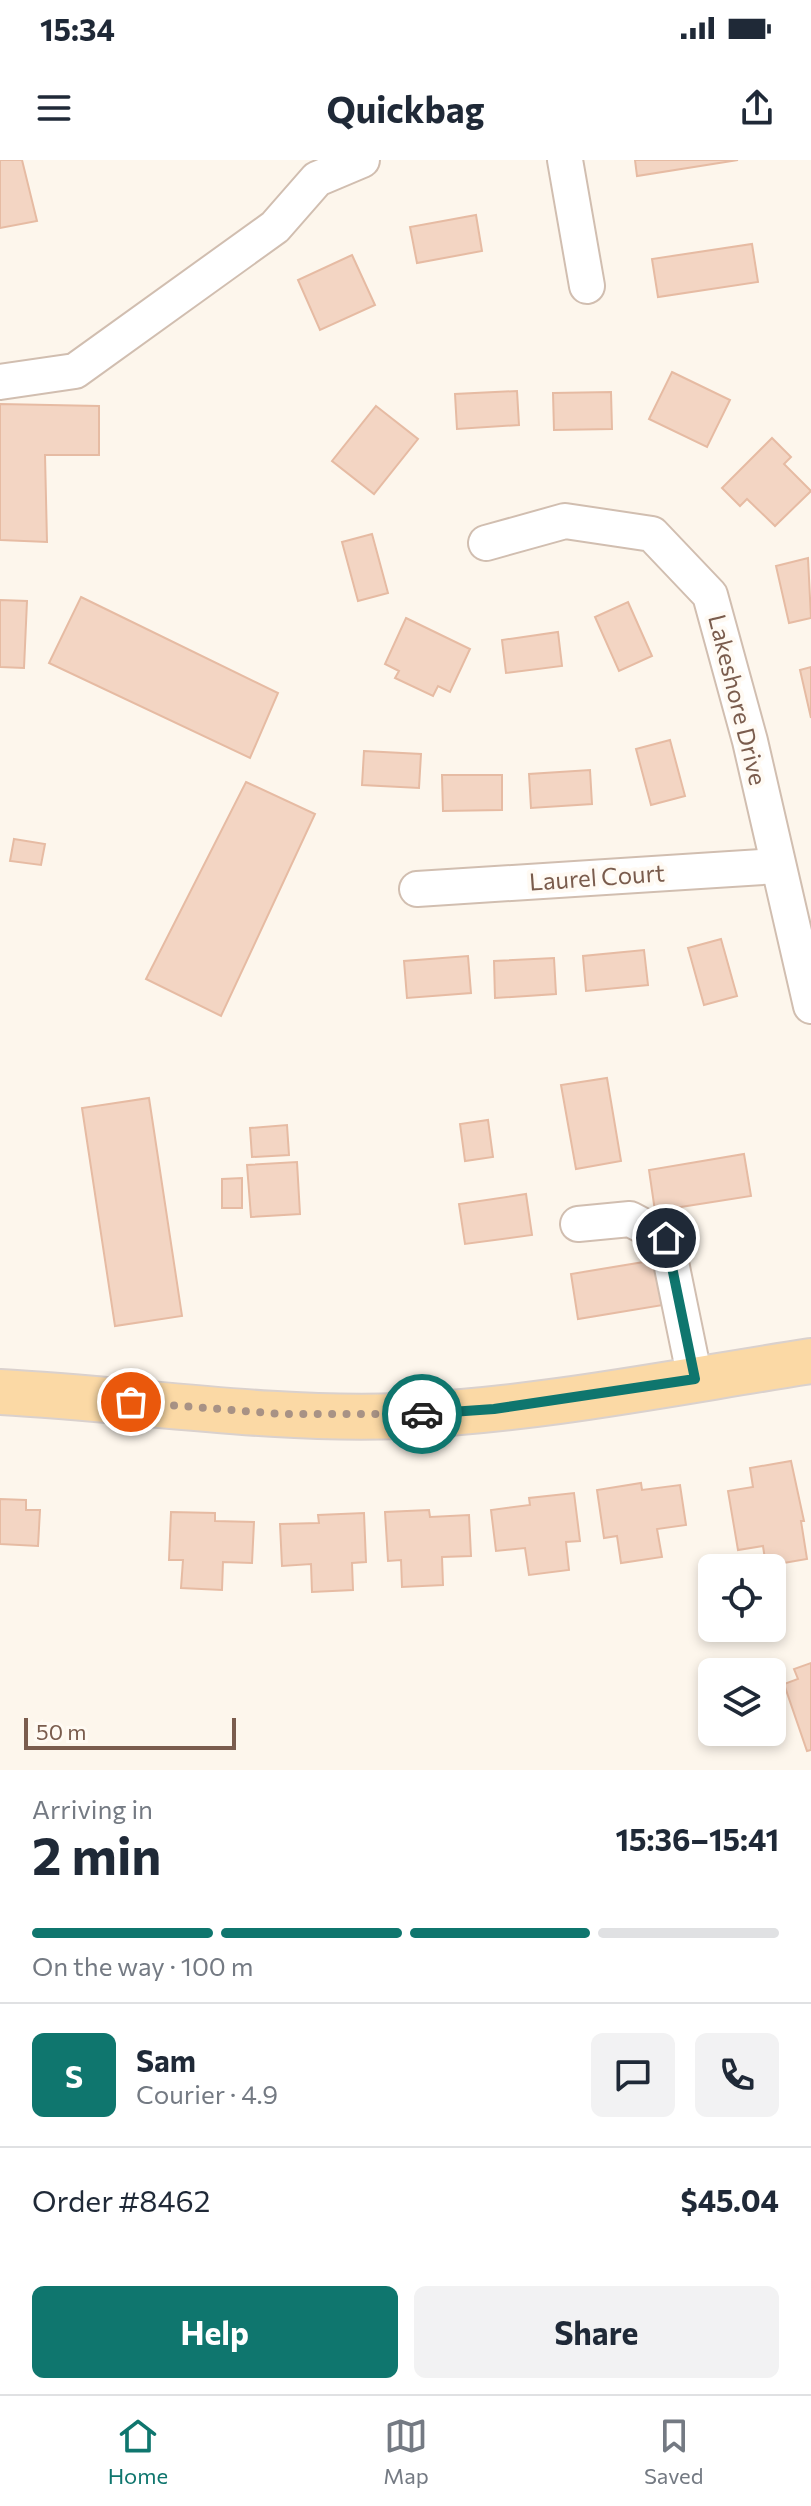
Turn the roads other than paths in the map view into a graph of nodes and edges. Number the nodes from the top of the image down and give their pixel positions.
1 (565, 160) edge
2 (357, 161) edge
3 (587, 286) dead end
4 (0, 382) edge
5 (486, 543) dead end
6 (778, 866) junction
7 (417, 889) dead end
8 (811, 1006) edge
9 (578, 1224) dead end
10 (811, 1361) edge
11 (695, 1379) junction
12 (0, 1392) edge

1 - 3 street
2 - 4 street
5 - 6 street, Lakeshore Drive
6 - 7 street, Laurel Court
6 - 8 street, Lakeshore Drive
9 - 11 street
10 - 11 main road
11 - 12 main road

